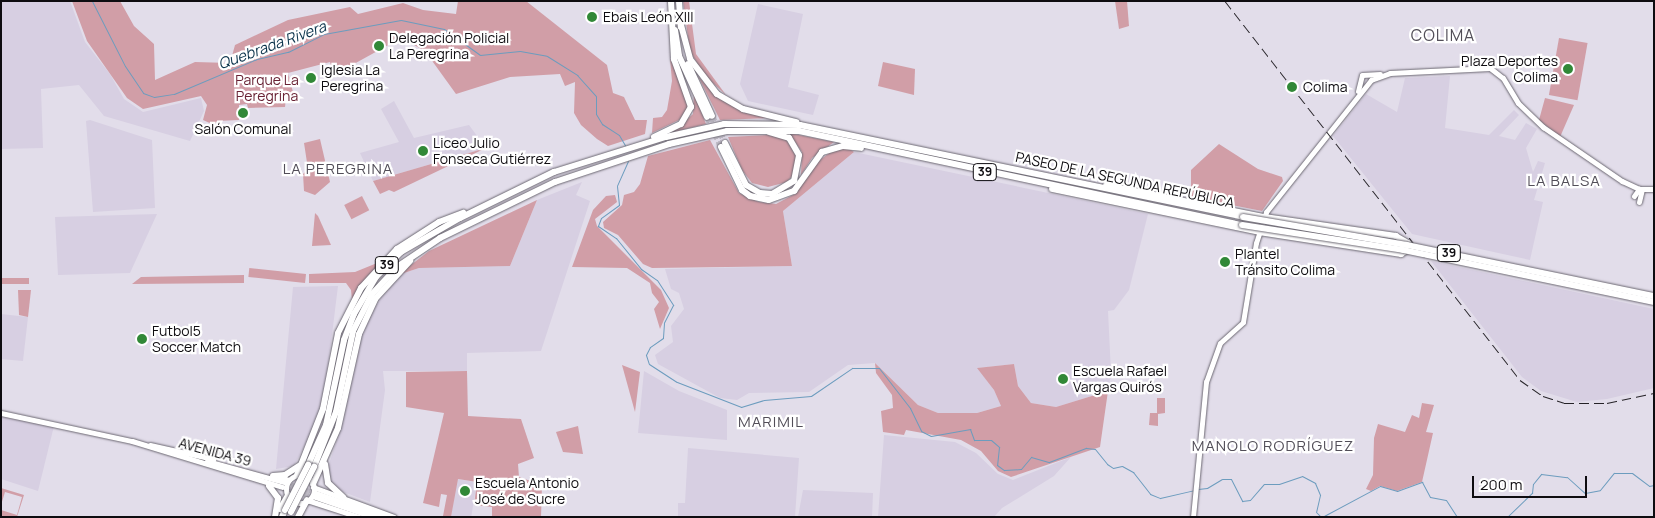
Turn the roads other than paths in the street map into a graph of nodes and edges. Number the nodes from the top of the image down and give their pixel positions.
1 (672, 1) edge
2 (679, 1) edge
3 (680, 25) junction
4 (1390, 73) junction
5 (1357, 95) junction
6 (738, 130) junction
7 (831, 130) junction
8 (666, 138) junction
9 (902, 154) junction
10 (1010, 170) junction
11 (1005, 176) junction
12 (1640, 189) junction
13 (1654, 190) edge
14 (1634, 196) dead end
15 (1640, 202) dead end
16 (1264, 217) junction
17 (474, 220) junction
18 (1259, 232) junction
19 (1654, 296) edge
20 (374, 301) junction
21 (1654, 302) edge
22 (353, 331) junction
23 (1, 413) edge
24 (148, 446) junction
25 (325, 463) junction
26 (308, 464) junction
27 (297, 475) junction
28 (273, 476) junction
29 (269, 486) junction
30 (286, 487) junction
31 (314, 490) junction
32 (344, 496) junction
33 (307, 500) junction
34 (288, 513) edge
35 (276, 517) edge
36 (282, 517) edge
37 (298, 517) edge
38 (359, 517) edge
39 (372, 517) edge
40 (385, 517) edge
41 (394, 517) edge
42 (1193, 517) edge

1 - 3 highway
1 - 8 highway
2 - 3 highway
3 - 7 highway
4 - 5 main road
4 - 5 main road
4 - 12 main road
5 - 16 main road
6 - 8 highway, PASEO DE LA SEGUNDA REPÚBLICA / 39
6 - 9 highway, PASEO DE LA SEGUNDA REPÚBLICA / 39
6 - 9 highway
7 - 8 highway, PASEO DE LA SEGUNDA REPÚBLICA / 39
7 - 10 highway, PASEO DE LA SEGUNDA REPÚBLICA / 39
8 - 17 highway, PASEO DE LA SEGUNDA REPÚBLICA / 39
8 - 26 highway, PASEO DE LA SEGUNDA REPÚBLICA / 39
9 - 11 highway, PASEO DE LA SEGUNDA REPÚBLICA / 39
10 - 16 highway
10 - 19 highway, PASEO DE LA SEGUNDA REPÚBLICA / 39, bridge
11 - 18 highway
11 - 21 highway, PASEO DE LA SEGUNDA REPÚBLICA / 39, bridge
12 - 13 main road
12 - 14 main road
12 - 15 main road
16 - 18 main road
16 - 18 highway
17 - 20 highway
17 - 22 highway, PASEO DE LA SEGUNDA REPÚBLICA / 39
18 - 42 main road
20 - 22 highway
20 - 25 highway
22 - 26 highway, PASEO DE LA SEGUNDA REPÚBLICA / 39
23 - 24 main road, AVENIDA 39
24 - 28 main road
24 - 29 main road
24 - 30 main road, AVENIDA 39
25 - 31 highway
25 - 32 highway
26 - 27 highway
26 - 28 highway
26 - 34 highway, PASEO DE LA SEGUNDA REPÚBLICA / 39, bridge
27 - 30 main road
27 - 31 main road
28 - 30 main road
29 - 30 main road
29 - 35 highway
30 - 33 main road
30 - 35 highway
31 - 32 main road
31 - 33 main road
31 - 39 main road
31 - 40 main road
32 - 41 main road
33 - 37 highway
33 - 38 main road
34 - 36 highway, PASEO DE LA SEGUNDA REPÚBLICA / 39

